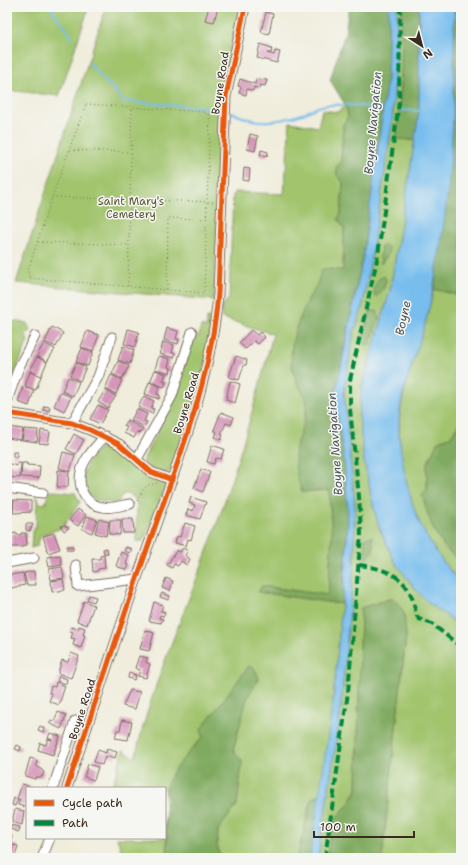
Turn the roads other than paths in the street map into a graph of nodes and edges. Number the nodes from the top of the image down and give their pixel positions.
1 (245, 7) edge
2 (192, 332) dead end
3 (35, 336) dead end
4 (112, 337) dead end
5 (7, 401) edge
6 (7, 413) edge
7 (72, 423) junction
8 (105, 436) junction
9 (137, 460) junction
10 (169, 479) junction
11 (7, 488) edge
12 (43, 493) dead end
13 (130, 504) road end
14 (34, 558) dead end
15 (7, 563) edge
16 (76, 565) dead end
17 (137, 579) junction
18 (75, 721) dead end
19 (62, 763) junction
20 (74, 767) junction
21 (53, 787) edge
22 (67, 787) edge
23 (50, 839) edge
24 (42, 858) edge

1 - 10 street, Boyne Road
2 - 9 street
3 - 5 street
4 - 7 street
6 - 7 street
7 - 8 street
8 - 9 street
8 - 13 street
9 - 10 street
10 - 17 street, Boyne Road
11 - 12 street
14 - 15 street
16 - 17 street
17 - 20 street, Boyne Road
18 - 19 street
19 - 20 street
19 - 21 street
20 - 22 street, Boyne Road
23 - 24 street

